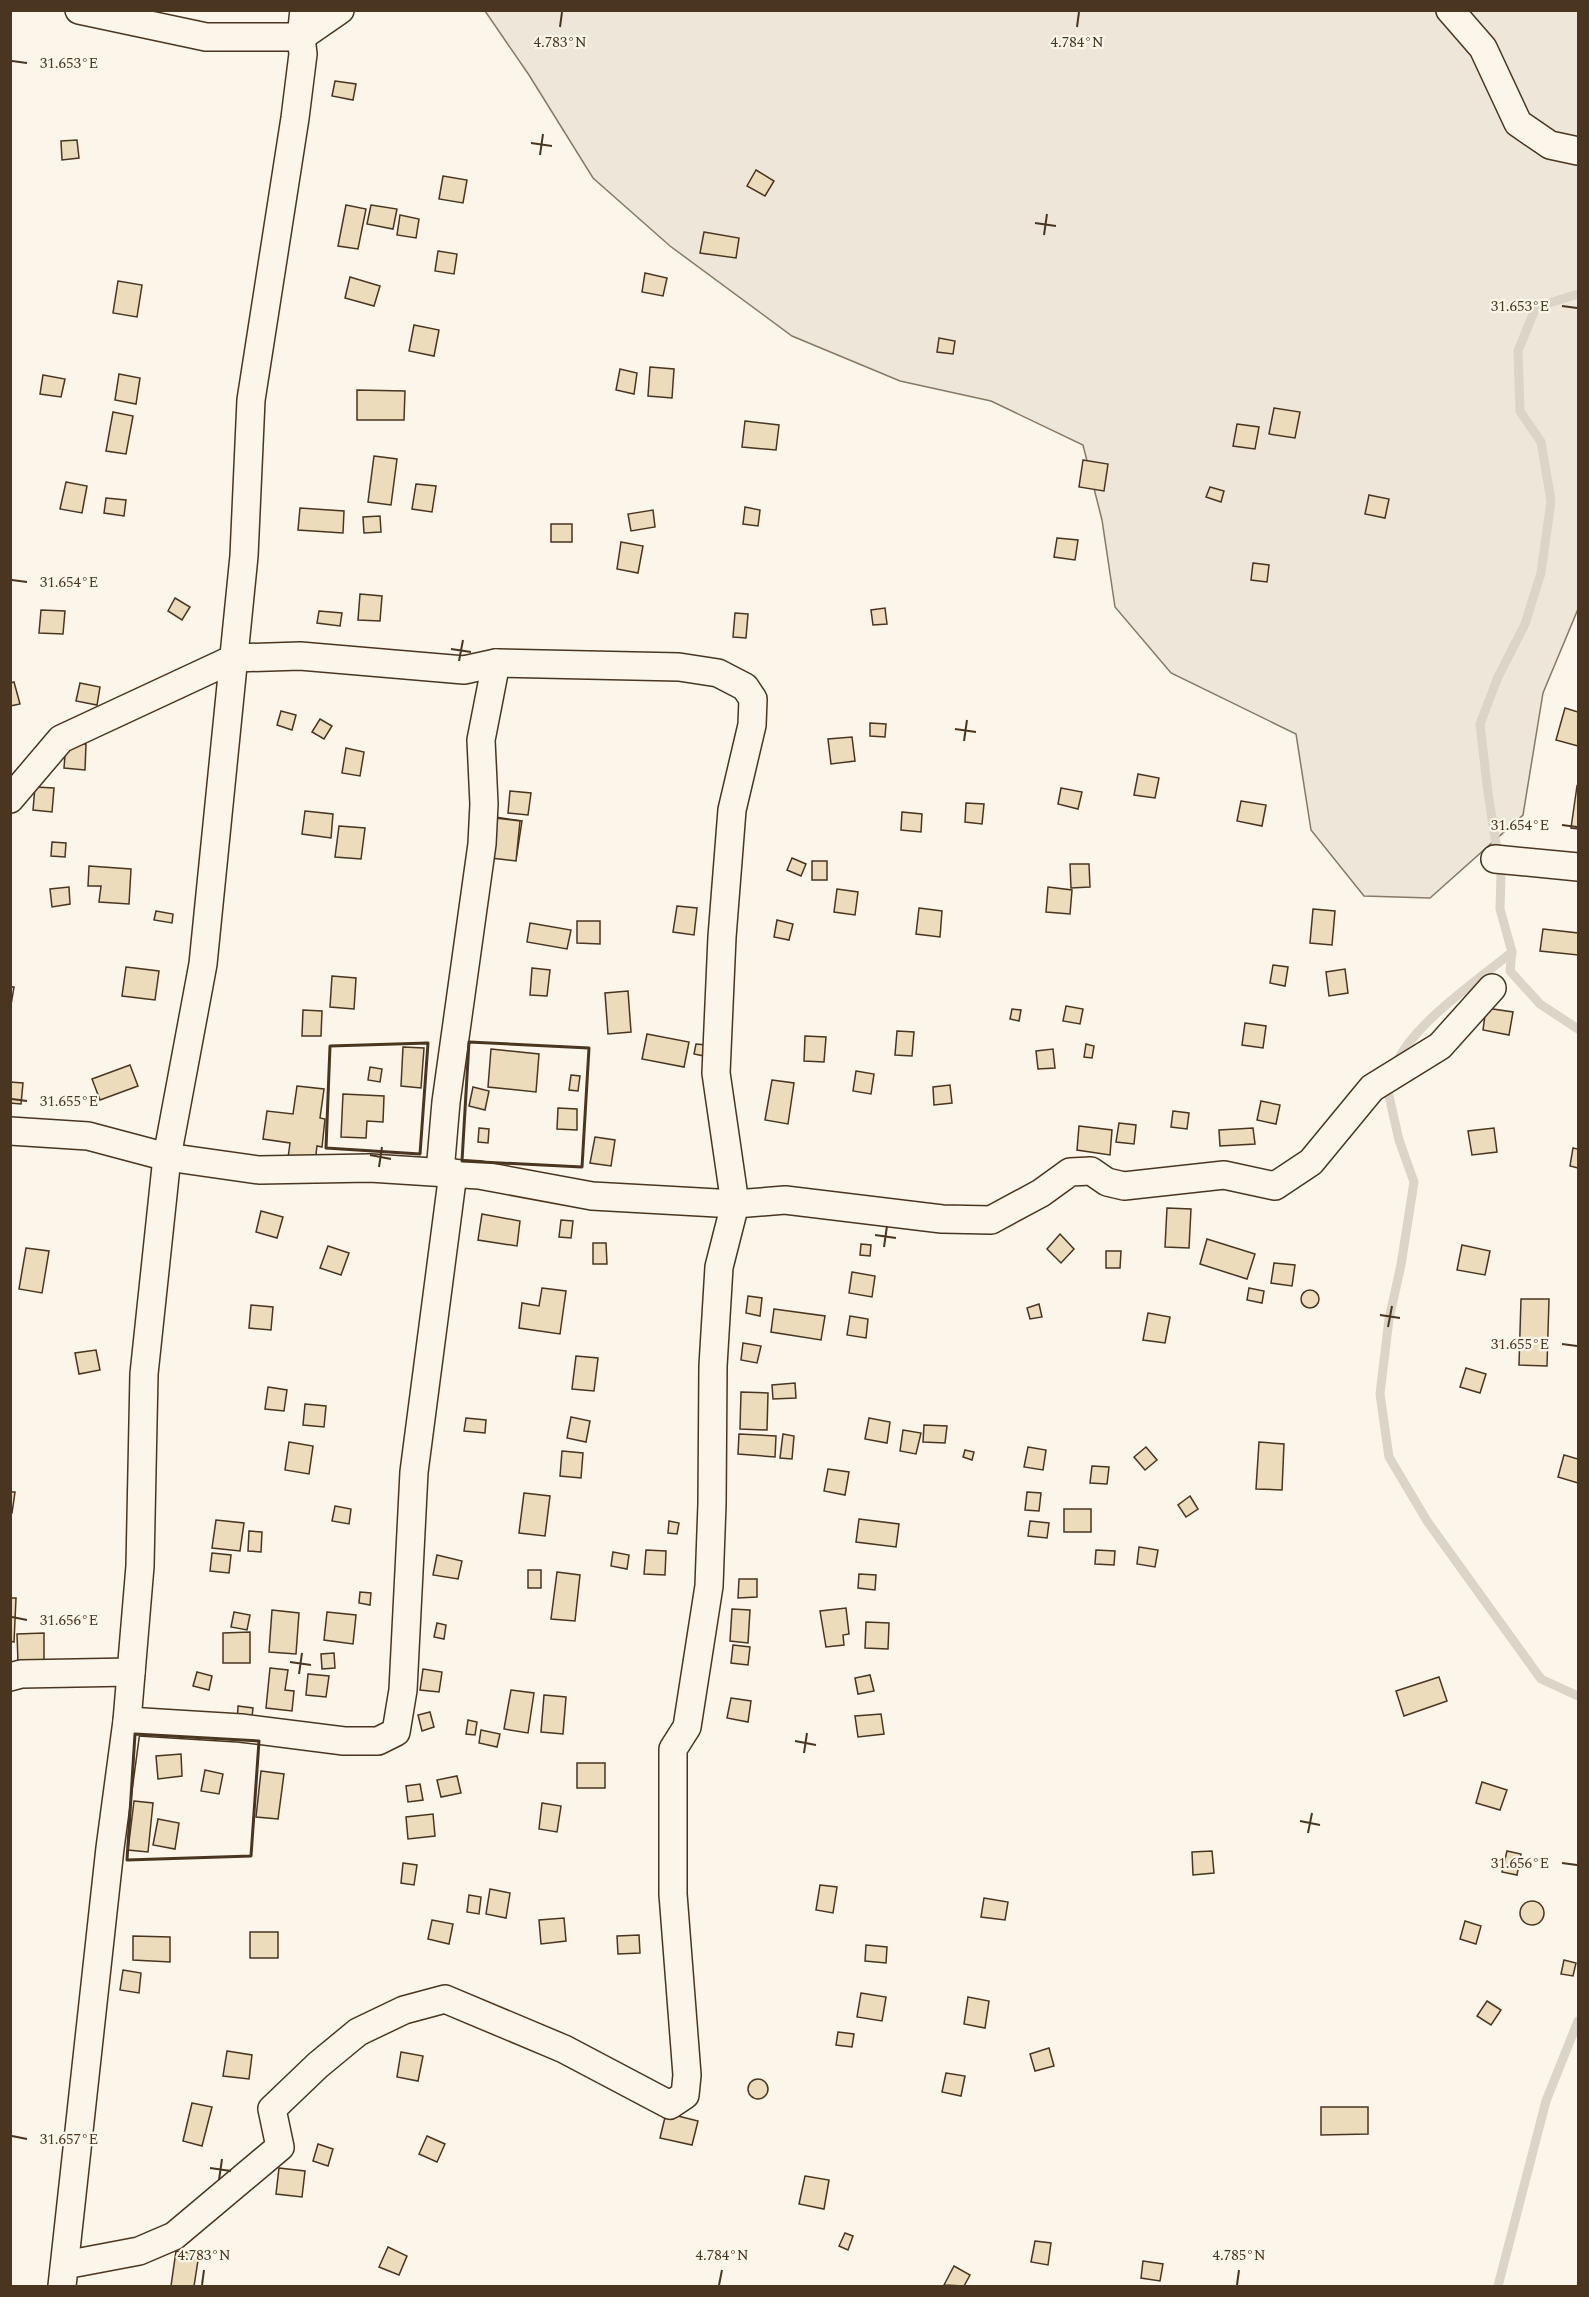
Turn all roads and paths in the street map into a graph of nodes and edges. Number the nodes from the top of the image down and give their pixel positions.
1 (79, 10) edge
2 (304, 10) edge
3 (340, 10) edge
4 (1450, 10) edge
5 (301, 37) junction
6 (1578, 151) edge
7 (235, 658) junction
8 (496, 663) junction
9 (10, 799) edge
10 (1495, 859) dead end
11 (1578, 867) edge
12 (1492, 988) dead end
13 (10, 1131) edge
14 (167, 1157) junction
15 (447, 1173) junction
16 (735, 1204) junction
17 (131, 1672) junction
18 (10, 1677) edge
19 (127, 1721) junction
20 (63, 2276) edge

1 - 5 street
2 - 5 street
3 - 5 street
4 - 6 street
5 - 7 street
7 - 8 street
7 - 9 street
7 - 14 street
8 - 15 street
8 - 16 street
10 - 11 street
12 - 16 street
13 - 14 street
14 - 15 street
14 - 17 street
15 - 16 street
15 - 19 street
16 - 20 street
17 - 18 street
17 - 19 street
19 - 20 street

